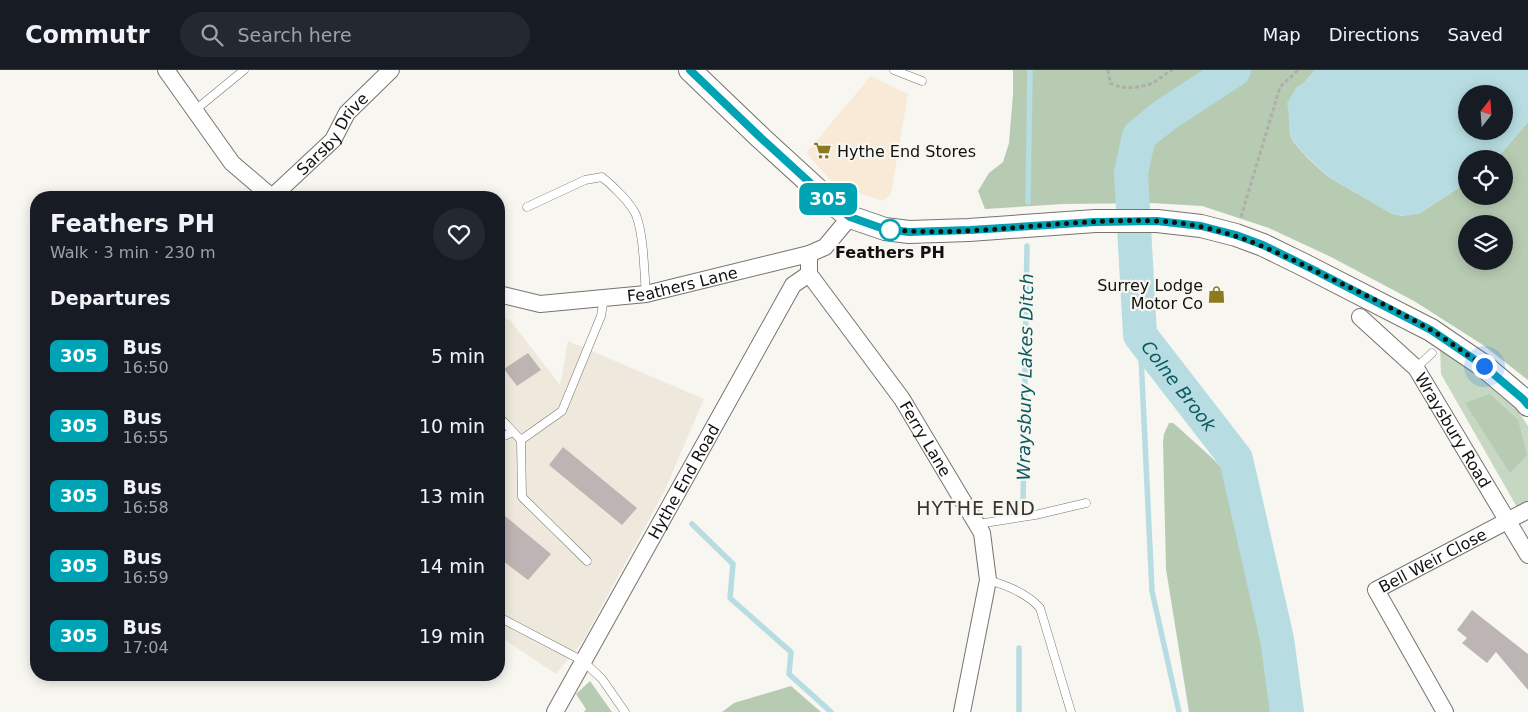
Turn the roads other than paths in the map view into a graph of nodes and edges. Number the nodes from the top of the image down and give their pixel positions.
1 (166, 70) edge
2 (244, 70) edge
3 (391, 70) edge
4 (690, 70) edge
5 (894, 70) edge
6 (922, 81) dead end
7 (194, 111) junction
8 (265, 191) edge
9 (278, 191) edge
10 (527, 207) dead end
11 (850, 217) junction
12 (809, 254) junction
13 (809, 274) junction
14 (646, 294) junction
15 (505, 295) edge
16 (604, 298) junction
17 (1360, 317) dead end
18 (1432, 353) dead end
19 (1416, 368) junction
20 (1528, 405) edge
21 (505, 423) edge
22 (513, 432) junction
23 (505, 435) edge
24 (521, 440) junction
25 (1086, 503) dead end
26 (1528, 510) edge
27 (1507, 520) junction
28 (978, 524) junction
29 (1528, 555) edge
30 (586, 561) dead end
31 (988, 580) junction
32 (505, 620) edge
33 (583, 662) junction
34 (555, 712) edge
35 (625, 712) edge
36 (962, 712) edge
37 (1072, 712) edge
38 (1444, 712) edge

1 - 7 street
2 - 7 lane
3 - 9 street, Sarsby Drive
4 - 11 main road
5 - 6 lane
7 - 8 street
10 - 14 lane
11 - 12 street, Feathers Lane
11 - 20 main road
12 - 13 street
12 - 14 street, Feathers Lane
13 - 28 street, Ferry Lane
13 - 33 street, Hythe End Road
14 - 16 street, Feathers Lane
15 - 16 street, Feathers Lane
16 - 24 lane
17 - 19 street, Wraysbury Road
18 - 19 lane
19 - 27 street, Wraysbury Road
21 - 22 lane
22 - 23 lane
22 - 24 lane
24 - 30 lane
25 - 28 lane
26 - 27 street
27 - 29 street, Wraysbury Road
27 - 38 street, Bell Weir Close
28 - 31 street, Ferry Lane
31 - 36 street, Ferry Lane
31 - 37 lane
32 - 33 lane
33 - 34 street, Hythe End Road
33 - 35 lane

